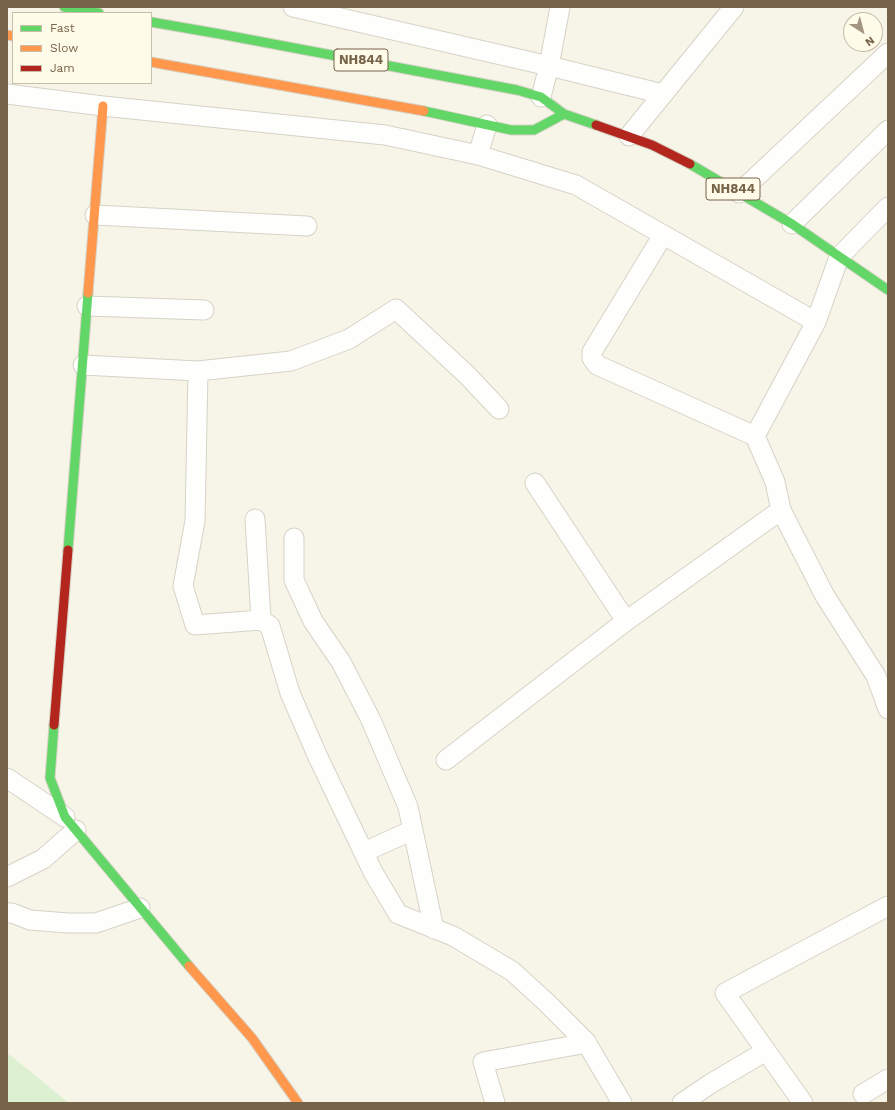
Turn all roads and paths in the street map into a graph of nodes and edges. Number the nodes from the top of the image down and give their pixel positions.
1 (64, 7) edge
2 (294, 7) edge
3 (560, 7) edge
4 (734, 7) edge
5 (93, 12) edge
6 (152, 22) edge
7 (888, 53) edge
8 (152, 62) edge
9 (549, 66) junction
10 (7, 94) edge
11 (663, 94) junction
12 (542, 97) junction
13 (103, 106) junction
14 (564, 114) junction
15 (487, 125) junction
16 (888, 130) edge
17 (629, 136) junction
18 (478, 155) junction
19 (739, 193) junction
20 (888, 207) edge
21 (95, 215) junction
22 (792, 224) junction
23 (307, 226) dead end
24 (663, 234) junction
25 (839, 256) junction
26 (888, 290) edge
27 (87, 306) junction
28 (204, 310) dead end
29 (816, 322) junction
30 (83, 365) junction
31 (198, 371) junction
32 (500, 409) dead end
33 (755, 436) junction
34 (535, 483) dead end
35 (781, 510) junction
36 (255, 519) dead end
37 (294, 538) dead end
38 (261, 620) junction
39 (626, 621) junction
40 (888, 709) edge
41 (446, 760) dead end
42 (7, 778) edge
43 (71, 824) junction
44 (413, 830) junction
45 (364, 852) junction
46 (7, 877) edge
47 (888, 906) edge
48 (140, 908) junction
49 (7, 913) edge
50 (434, 929) junction
51 (587, 1043) junction
52 (766, 1051) junction
53 (888, 1079) edge
54 (863, 1094) dead end
55 (298, 1103) edge
56 (495, 1103) edge
57 (622, 1103) edge
58 (682, 1103) edge
59 (803, 1103) edge

1 - 5 main road
2 - 9 street
3 - 9 street
4 - 11 street
6 - 12 main road, NH844
7 - 19 street
8 - 15 main road
9 - 11 street
9 - 12 street
10 - 13 street
11 - 17 street
12 - 14 main road, NH844
13 - 18 street
13 - 21 main road
14 - 15 main road
14 - 17 main road, NH844
15 - 18 street
16 - 22 street
17 - 19 main road, NH844
18 - 24 street
19 - 22 main road, NH844
20 - 25 street
21 - 23 street
21 - 27 main road
22 - 25 main road, NH844
24 - 29 street
24 - 33 street
25 - 26 main road, NH844
25 - 29 street
27 - 28 street
27 - 30 main road
29 - 33 street
30 - 31 street
30 - 43 main road
31 - 32 street
31 - 38 street
33 - 35 street
34 - 39 street
35 - 39 street
35 - 40 street
36 - 38 street
37 - 44 street
38 - 45 street
39 - 41 street
42 - 43 street
43 - 46 street
43 - 48 main road
44 - 45 street
44 - 50 street
45 - 50 street
47 - 52 street
48 - 49 street
48 - 55 main road
50 - 51 street
51 - 56 street
51 - 57 street
52 - 58 street
52 - 59 street
53 - 54 street

